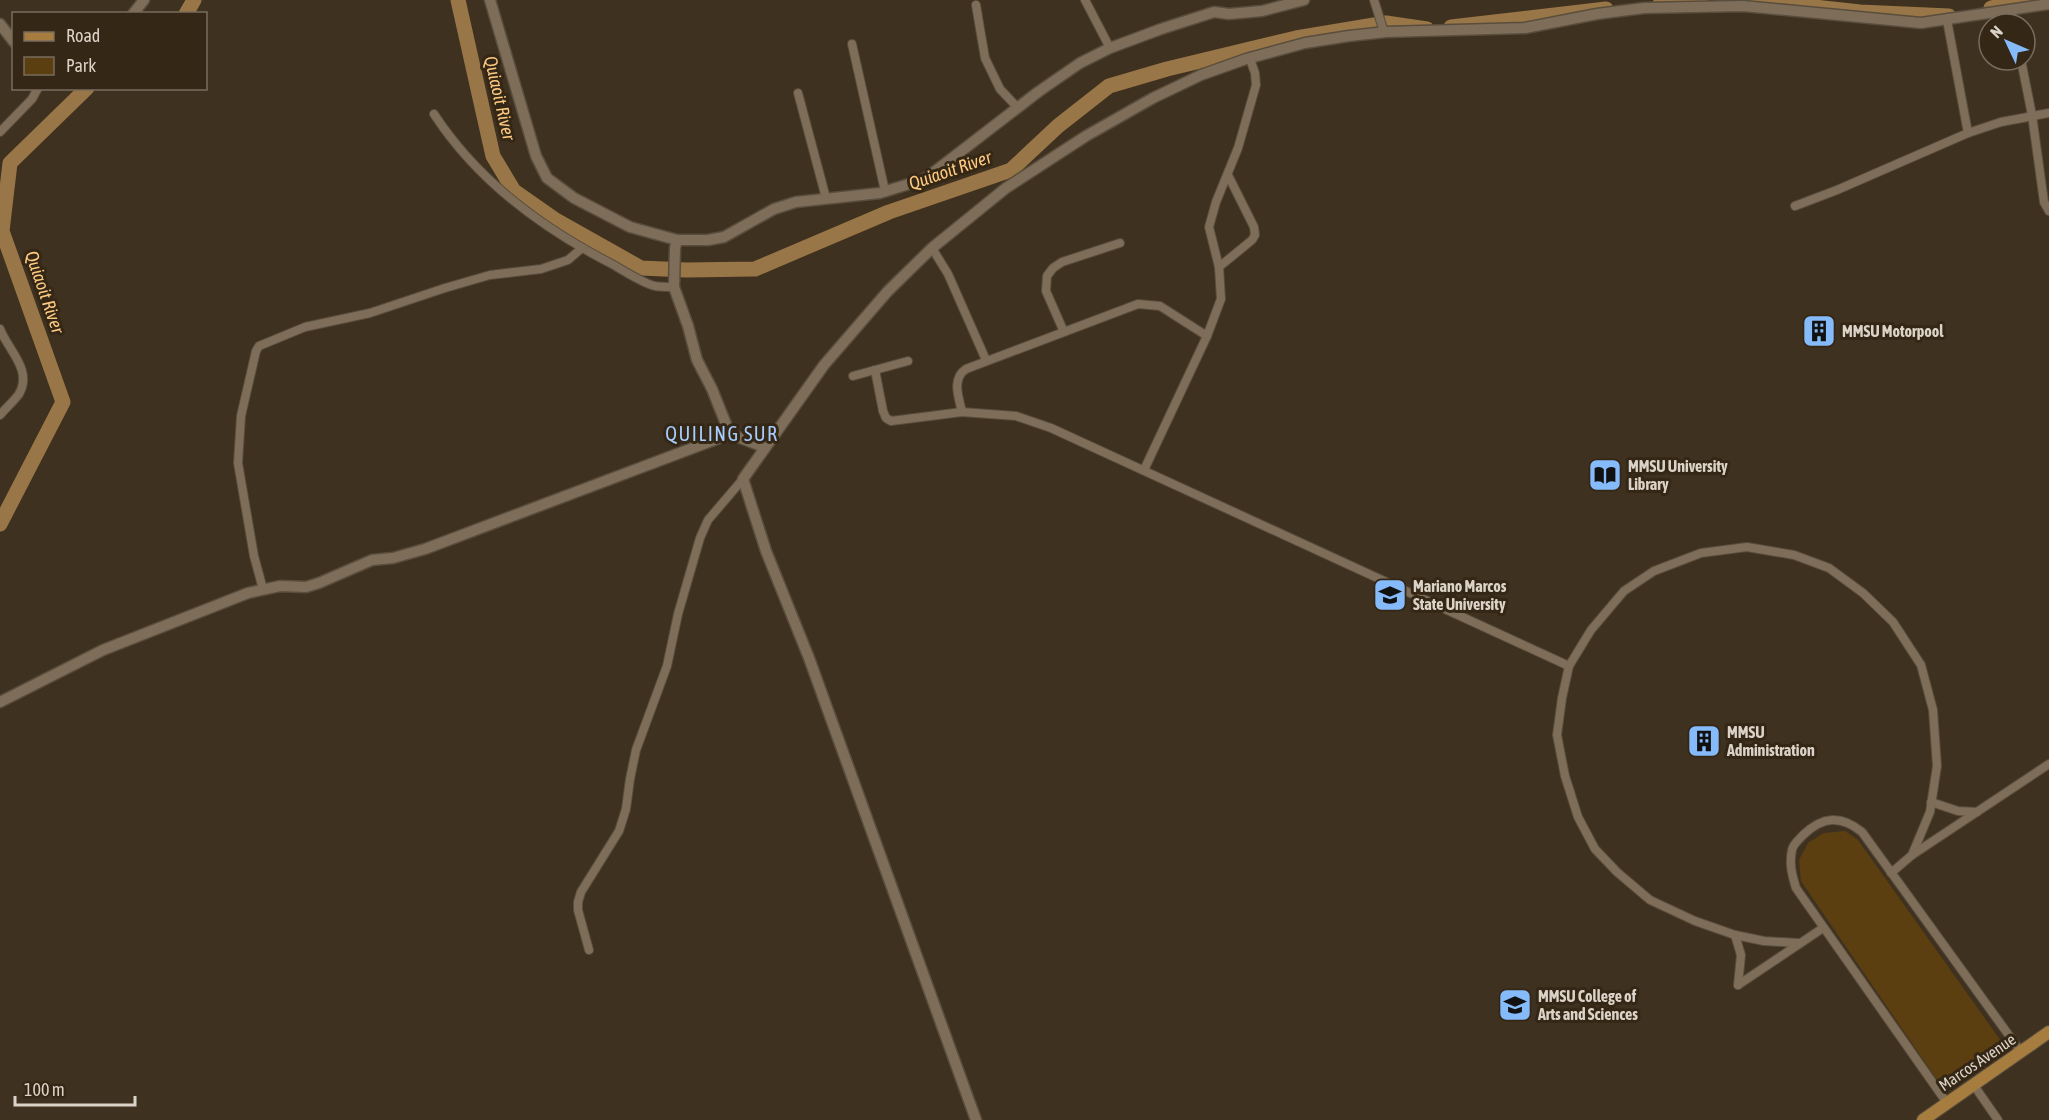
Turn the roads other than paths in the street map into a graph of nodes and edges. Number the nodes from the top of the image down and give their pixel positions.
1 (144, 0) edge
2 (490, 0) edge
3 (1085, 0) edge
4 (1304, 0) edge
5 (1374, 0) edge
6 (1278, 3) edge
7 (2049, 4) edge
8 (976, 5) dead end
9 (2011, 10) joint
10 (135, 12) edge
11 (1947, 20) junction
12 (0, 24) edge
13 (1383, 29) junction
14 (12, 39) edge
15 (852, 44) dead end
16 (1110, 48) junction
17 (1250, 58) junction
18 (2023, 72) edge
19 (37, 90) edge
20 (798, 93) dead end
21 (1018, 108) junction
22 (2049, 113) edge
23 (434, 114) dead end
24 (2032, 115) junction
25 (0, 132) edge
26 (1968, 133) junction
27 (1228, 175) junction
28 (885, 191) junction
29 (826, 198) junction
30 (1795, 206) dead end
31 (2049, 211) edge
32 (1120, 243) dead end
33 (676, 244) junction
34 (582, 248) junction
35 (932, 248) junction
36 (1219, 267) junction
37 (674, 282) junction
38 (0, 329) edge
39 (1064, 332) junction
40 (1207, 336) junction
41 (986, 360) junction
42 (908, 361) dead end
43 (875, 370) junction
44 (852, 376) dead end
45 (962, 412) junction
46 (0, 415) edge
47 (730, 434) junction
48 (765, 447) junction
49 (1144, 470) junction
50 (743, 479) junction
51 (263, 589) junction
52 (1569, 666) junction
53 (0, 702) edge
54 (2049, 764) edge
55 (1931, 802) junction
56 (1977, 812) junction
57 (1912, 855) junction
58 (1891, 873) junction
59 (1823, 928) junction
60 (1735, 935) junction
61 (1798, 943) junction
62 (589, 950) dead end
63 (2049, 1032) edge
64 (2021, 1052) junction
65 (1973, 1084) junction
66 (1947, 1103) junction
67 (976, 1120) edge
68 (1923, 1120) edge
69 (1998, 1120) edge

1 - 10 street
2 - 33 street
3 - 16 street
4 - 6 street
5 - 13 street
6 - 16 street
7 - 9 street
8 - 21 street
9 - 11 street
11 - 13 street
11 - 26 street
12 - 14 street
13 - 17 street
15 - 28 street
16 - 21 street
17 - 27 street
17 - 35 street
18 - 24 street
19 - 25 street
20 - 29 street
21 - 28 street
22 - 24 street
23 - 34 street
24 - 26 street
24 - 31 street
26 - 30 street
27 - 36 street
27 - 36 street
28 - 29 street
29 - 33 street
32 - 39 street
33 - 37 street
34 - 37 street
34 - 51 street
35 - 41 street
35 - 48 street
36 - 40 street
37 - 47 street
38 - 46 street
39 - 40 street
39 - 41 street
40 - 49 street
41 - 45 street
42 - 43 street
43 - 44 street
43 - 45 street
45 - 49 street
47 - 48 street
47 - 51 street
48 - 50 street
49 - 52 street
50 - 62 street
50 - 67 street
51 - 53 street
52 - 55 street
52 - 60 street
54 - 56 street
55 - 56 street
55 - 57 street
56 - 57 street
57 - 58 street
58 - 59 street
58 - 64 street
59 - 61 street
59 - 66 street
60 - 61 street
60 - 61 street
63 - 64 main road, Marcos Avenue
64 - 65 main road, Marcos Avenue
65 - 66 main road, Marcos Avenue
65 - 69 street
66 - 68 main road, Marcos Avenue

